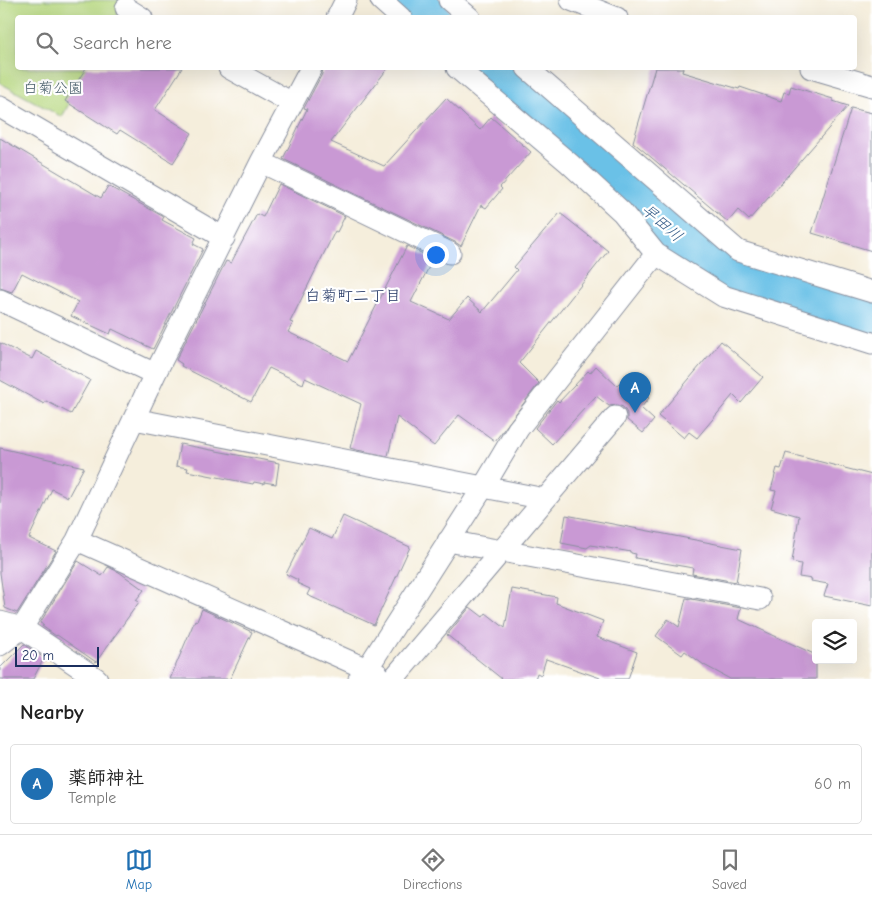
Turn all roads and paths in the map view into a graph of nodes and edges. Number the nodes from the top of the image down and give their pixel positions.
1 (346, 0) edge
2 (381, 0) edge
3 (450, 0) edge
4 (571, 0) edge
5 (338, 15) edge
6 (397, 15) edge
7 (467, 15) edge
8 (610, 15) edge
9 (232, 70) edge
10 (310, 70) edge
11 (459, 70) edge
12 (529, 70) edge
13 (819, 70) edge
14 (872, 86) edge
15 (292, 104) junction
16 (0, 107) edge
17 (261, 162) junction
18 (224, 238) junction
19 (450, 253) dead end
20 (656, 254) junction
21 (872, 292) edge
22 (0, 300) edge
23 (872, 343) edge
24 (155, 374) junction
25 (615, 417) dead end
26 (134, 419) junction
27 (484, 486) junction
28 (545, 499) junction
29 (77, 540) junction
30 (448, 541) junction
31 (502, 551) junction
32 (760, 599) dead end
33 (0, 622) edge
34 (22, 628) junction
35 (0, 645) edge
36 (363, 674) edge
37 (97, 679) edge
38 (391, 679) edge

1 - 5 street
2 - 6 street
3 - 7 street
4 - 8 street
9 - 15 street
10 - 15 street
11 - 20 street
12 - 21 street
13 - 14 street
15 - 17 street
16 - 18 street
17 - 18 street
17 - 19 street
18 - 24 street
20 - 23 street
20 - 27 street
22 - 24 street
24 - 26 street
25 - 28 street
26 - 27 street
26 - 29 street
27 - 28 street
27 - 30 street
28 - 31 street
29 - 34 street
29 - 36 street
30 - 31 street
30 - 36 street
31 - 32 street
31 - 38 street
33 - 34 street
34 - 35 street
34 - 37 street
36 - 38 street

